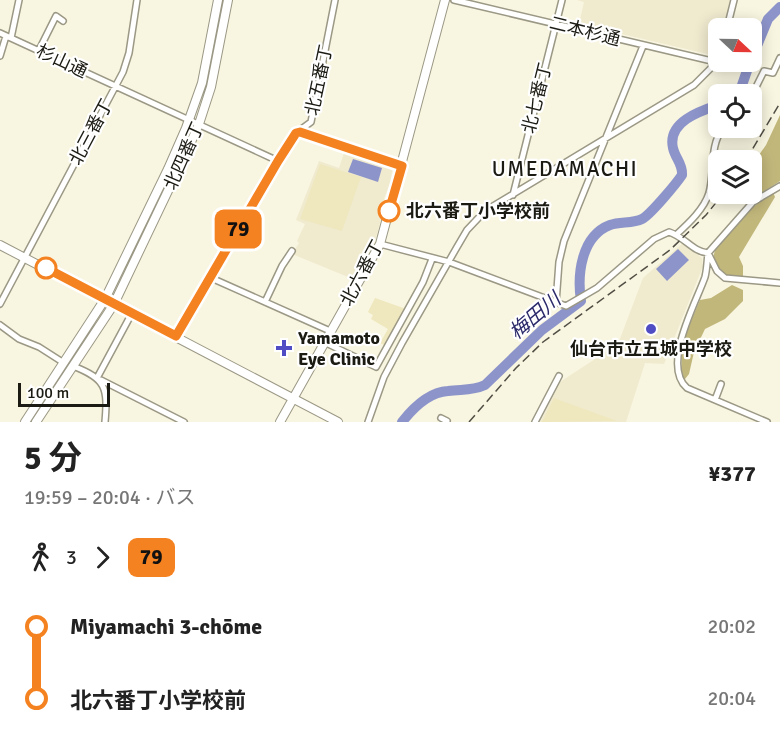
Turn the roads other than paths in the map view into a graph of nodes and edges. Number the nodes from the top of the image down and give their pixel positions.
1 (19, 0) edge
2 (137, 0) edge
3 (218, 0) edge
4 (228, 0) edge
5 (335, 0) edge
6 (445, 0) edge
7 (454, 0) edge
8 (562, 0) edge
9 (734, 0) edge
10 (730, 18) edge
11 (63, 21) dead end
12 (556, 24) junction
13 (6, 36) edge
14 (644, 45) junction
15 (39, 50) junction
16 (0, 56) edge
17 (708, 58) edge
18 (780, 58) edge
19 (708, 70) edge
20 (758, 84) edge
21 (116, 86) junction
22 (189, 120) junction
23 (199, 124) junction
24 (300, 132) junction
25 (719, 138) edge
26 (606, 139) junction
27 (278, 161) junction
28 (402, 166) junction
29 (780, 186) edge
30 (513, 195) junction
31 (677, 234) junction
32 (380, 244) junction
33 (0, 245) edge
34 (292, 251) dead end
35 (708, 253) junction
36 (25, 258) junction
37 (432, 259) junction
38 (449, 262) junction
39 (209, 277) junction
40 (780, 283) edge
41 (105, 299) junction
42 (265, 302) junction
43 (556, 303) junction
44 (0, 304) edge
45 (114, 304) junction
46 (132, 313) junction
47 (0, 325) edge
48 (330, 332) junction
49 (176, 336) junction
50 (324, 342) junction
51 (64, 363) junction
52 (73, 366) junction
53 (559, 376) dead end
54 (99, 379) junction
55 (721, 384) dead end
56 (294, 398) junction
57 (715, 400) junction
58 (441, 418) dead end
59 (447, 421) edge
60 (25, 422) edge
61 (36, 422) edge
62 (105, 422) edge
63 (184, 422) edge
64 (280, 422) edge
65 (338, 422) edge
66 (368, 422) edge
67 (535, 422) edge
68 (767, 422) edge

1 - 13 street
2 - 21 street, 北三番丁
3 - 22 street, 北四番丁
4 - 23 street, 北四番丁
5 - 24 street, 北五番丁
6 - 28 street, 北六番丁
7 - 12 street, 二本杉通
8 - 12 street, 北七番丁
9 - 10 street
11 - 15 street
12 - 14 street, 二本杉通
12 - 30 street, 北七番丁
13 - 15 street, 杉山通
13 - 16 street
14 - 17 street, 二本杉通
14 - 26 street
15 - 21 street, 杉山通
18 - 20 street
19 - 26 street
21 - 22 street, 杉山通
21 - 36 street, 北三番丁
22 - 23 street, 杉山通
22 - 41 street, 北四番丁
23 - 27 street, 杉山通
23 - 45 street, 北四番丁
24 - 27 street, 北五番丁
24 - 28 street
25 - 31 street
26 - 30 street
26 - 43 street
27 - 39 street, 北五番丁
28 - 32 street, 北六番丁
29 - 35 street
30 - 38 street
31 - 35 street
31 - 43 street
32 - 37 street
32 - 48 street, 北六番丁
33 - 36 street
34 - 42 street
35 - 40 street
35 - 57 street
36 - 41 street
36 - 44 street, 北三番丁
37 - 38 street
37 - 50 street
38 - 43 street
38 - 66 street
39 - 42 street
39 - 49 street, 北五番丁
41 - 45 street
41 - 51 street, 北四番丁
42 - 48 street
45 - 46 street
45 - 52 street, 北四番丁
46 - 49 street
46 - 54 street
47 - 51 street
48 - 50 street, 北六番丁
49 - 56 street
50 - 56 street, 北六番丁
51 - 60 street, 北四番丁
52 - 54 street
52 - 61 street, 北四番丁
53 - 67 street
54 - 62 street
54 - 63 street
55 - 57 street
56 - 64 street, 北六番丁
56 - 65 street
57 - 68 street
58 - 59 street

